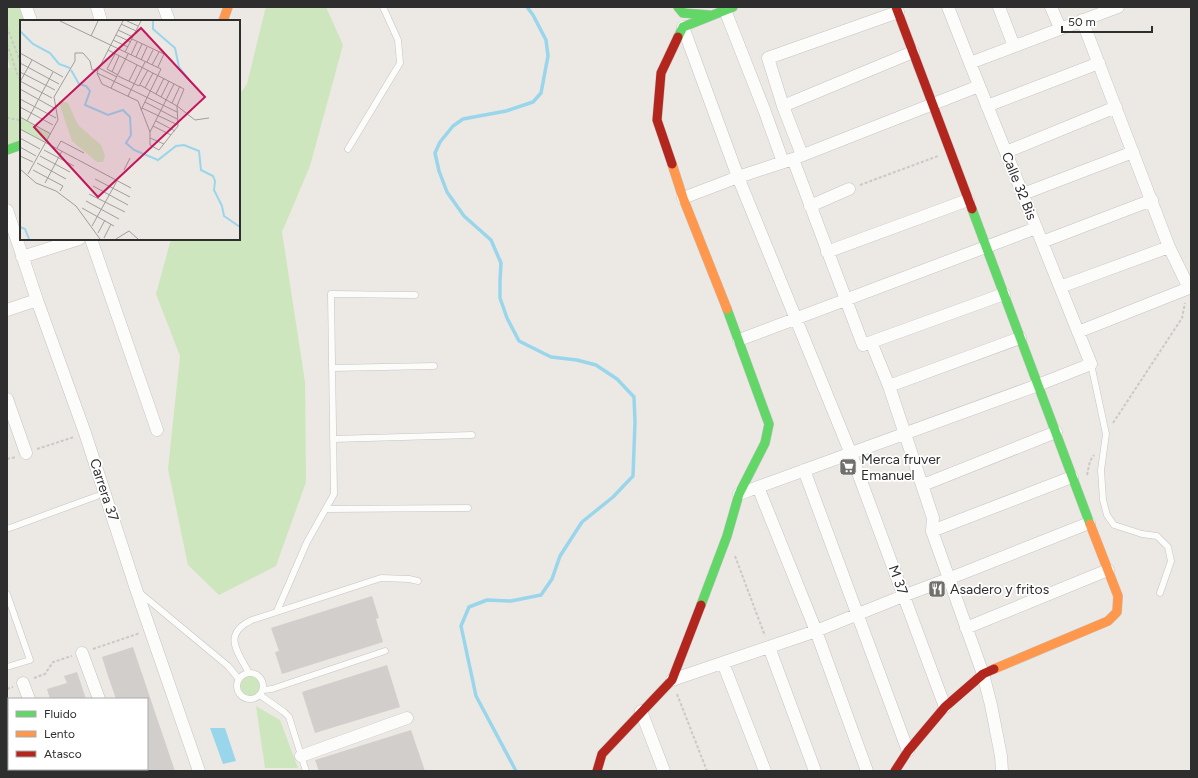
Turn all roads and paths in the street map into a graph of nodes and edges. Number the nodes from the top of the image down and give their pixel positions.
1 (26, 7) edge
2 (97, 7) edge
3 (164, 7) edge
4 (228, 7) edge
5 (383, 7) edge
6 (678, 7) edge
7 (948, 7) edge
8 (999, 7) edge
9 (1051, 7) edge
10 (1118, 7) edge
11 (729, 9) edge
12 (897, 9) edge
13 (1103, 10) edge
14 (711, 15) junction
15 (31, 20) edge
16 (101, 20) edge
17 (169, 20) edge
18 (223, 20) edge
19 (1082, 20) junction
20 (7, 27) edge
21 (683, 27) junction
22 (1060, 28) junction
23 (7, 44) edge
24 (1014, 46) junction
25 (913, 52) junction
26 (20, 61) edge
27 (970, 63) junction
28 (1099, 63) junction
29 (20, 79) edge
30 (979, 86) junction
31 (932, 104) junction
32 (783, 106) junction
33 (987, 106) junction
34 (1116, 107) junction
35 (7, 117) edge
36 (20, 120) edge
37 (20, 145) edge
38 (348, 149) dead end
39 (7, 150) edge
40 (950, 151) junction
41 (1006, 152) junction
42 (1133, 152) junction
43 (792, 159) junction
44 (738, 177) junction
45 (849, 189) joint
46 (1023, 194) junction
47 (683, 198) junction
48 (968, 200) junction
49 (1152, 200) junction
50 (810, 206) junction
51 (7, 210) edge
52 (1036, 228) junction
53 (76, 240) edge
54 (91, 240) edge
55 (1042, 242) junction
56 (986, 247) junction
57 (1170, 247) junction
58 (827, 252) junction
59 (22, 257) junction
60 (1060, 287) junction
61 (1189, 288) junction
62 (1004, 294) junction
63 (415, 295) dead end
64 (37, 300) junction
65 (845, 300) junction
66 (7, 310) edge
67 (796, 318) junction
68 (1078, 332) junction
69 (1020, 338) junction
70 (740, 340) junction
71 (871, 342) junction
72 (1091, 364) junction
73 (434, 366) dead end
74 (332, 368) junction
75 (1038, 385) junction
76 (888, 386) junction
77 (7, 399) edge
78 (157, 430) dead end
79 (1056, 432) junction
80 (85, 433) junction
81 (904, 433) junction
82 (1106, 434) junction
83 (472, 435) dead end
84 (333, 439) junction
85 (26, 453) junction
86 (851, 454) junction
87 (1094, 454) dead end
88 (7, 460) edge
89 (804, 470) junction
90 (1072, 477) junction
91 (1086, 479) dead end
92 (922, 485) junction
93 (758, 487) junction
94 (739, 494) junction
95 (97, 496) dead end
96 (468, 508) dead end
97 (326, 510) junction
98 (1089, 523) junction
99 (7, 529) edge
100 (932, 531) junction
101 (727, 536) junction
102 (1108, 570) junction
103 (948, 579) junction
104 (418, 581) dead end
105 (136, 589) junction
106 (1160, 593) dead end
107 (7, 595) edge
108 (903, 596) junction
109 (277, 611) junction
110 (858, 614) junction
111 (966, 628) junction
112 (816, 632) junction
113 (769, 647) junction
114 (385, 651) dead end
115 (82, 653) dead end
116 (723, 663) junction
117 (7, 667) edge
118 (248, 673) junction
119 (983, 674) junction
120 (238, 678) junction
121 (672, 680) junction
122 (23, 683) dead end
123 (261, 692) junction
124 (29, 698) edge
125 (99, 698) edge
126 (945, 707) junction
127 (641, 711) junction
128 (407, 718) dead end
129 (908, 751) junction
130 (301, 756) junction
131 (199, 771) edge
132 (306, 771) edge
133 (598, 771) edge
134 (664, 771) edge
135 (708, 771) edge
136 (765, 771) edge
137 (815, 771) edge
138 (868, 771) edge
139 (895, 771) edge
140 (1002, 771) edge

1 - 15 street
2 - 16 street
3 - 17 street
4 - 18 street
5 - 38 lane
6 - 14 street
7 - 27 street, Calle 32 Bis
8 - 24 street
9 - 22 street
10 - 13 street
11 - 14 street
11 - 43 street
12 - 25 street
12 - 32 street
13 - 19 street
14 - 21 street
19 - 22 street
19 - 28 street
20 - 26 path
21 - 44 street, M 37
21 - 47 street
22 - 24 street
23 - 29 path
24 - 27 street
25 - 31 street
25 - 32 street
27 - 30 street, Calle 32 Bis
28 - 33 street
28 - 34 street
30 - 31 street
30 - 33 street, Calle 32 Bis
31 - 40 street
31 - 43 street
32 - 43 street
33 - 41 street, Calle 32 Bis
34 - 41 street
34 - 42 street
35 - 36 path
37 - 39 street
40 - 45 path
40 - 48 street
41 - 46 street, Calle 32 Bis
42 - 46 street
42 - 49 street
43 - 44 street
43 - 50 street
44 - 47 street
44 - 67 street, M 37
45 - 50 street
46 - 52 street, Calle 32 Bis
47 - 70 street
48 - 56 street
48 - 58 street
49 - 55 street
49 - 57 street
50 - 58 street
51 - 59 street, Carrera 37
52 - 55 street, Calle 32 Bis
52 - 56 street
53 - 59 street
54 - 78 street
55 - 60 street, Calle 32 Bis
56 - 62 street
56 - 65 street
57 - 60 street
57 - 61 street
58 - 65 street
59 - 64 street, Carrera 37
60 - 68 street, Calle 32 Bis
61 - 68 street
61 - 82 path
62 - 69 street
62 - 71 street
63 - 74 lane
64 - 66 street
64 - 80 street, Carrera 37
65 - 67 street
65 - 71 street
67 - 70 street
67 - 86 street, M 37
68 - 72 street, Calle 32 Bis
69 - 75 street
69 - 76 street
70 - 94 street
71 - 76 street
72 - 75 street
72 - 82 lane
73 - 74 lane
74 - 84 lane
75 - 79 street
75 - 81 street
76 - 81 street
77 - 85 street
79 - 90 street
79 - 92 street
80 - 85 path
80 - 105 street, Carrera 37
81 - 86 street
81 - 92 street
82 - 106 lane
83 - 84 lane
84 - 97 lane
85 - 88 path
86 - 89 street
86 - 108 street, M 37
87 - 91 path
89 - 93 street
89 - 110 street
90 - 98 street
90 - 100 street
92 - 100 street
93 - 94 street
93 - 112 street
94 - 101 street
95 - 99 lane
96 - 97 lane
97 - 109 lane
98 - 102 street
98 - 103 street
100 - 103 street
101 - 113 path
101 - 121 street
102 - 111 street
102 - 119 street
103 - 108 street
103 - 111 street
104 - 109 lane
105 - 120 lane
105 - 131 street, Carrera 37
107 - 117 lane
108 - 110 street
108 - 126 street, M 37
109 - 118 lane
110 - 112 street
110 - 129 street
111 - 119 street
112 - 113 street
112 - 138 street
113 - 116 street
113 - 137 street
114 - 123 lane
115 - 125 street
116 - 121 street
116 - 136 street
118 - 120 lane
118 - 123 lane
119 - 126 street
119 - 140 street
120 - 123 lane
121 - 127 street
121 - 135 path
122 - 124 street
123 - 130 lane
126 - 129 street
127 - 133 street
127 - 134 street
128 - 130 street
129 - 139 street
130 - 132 lane

